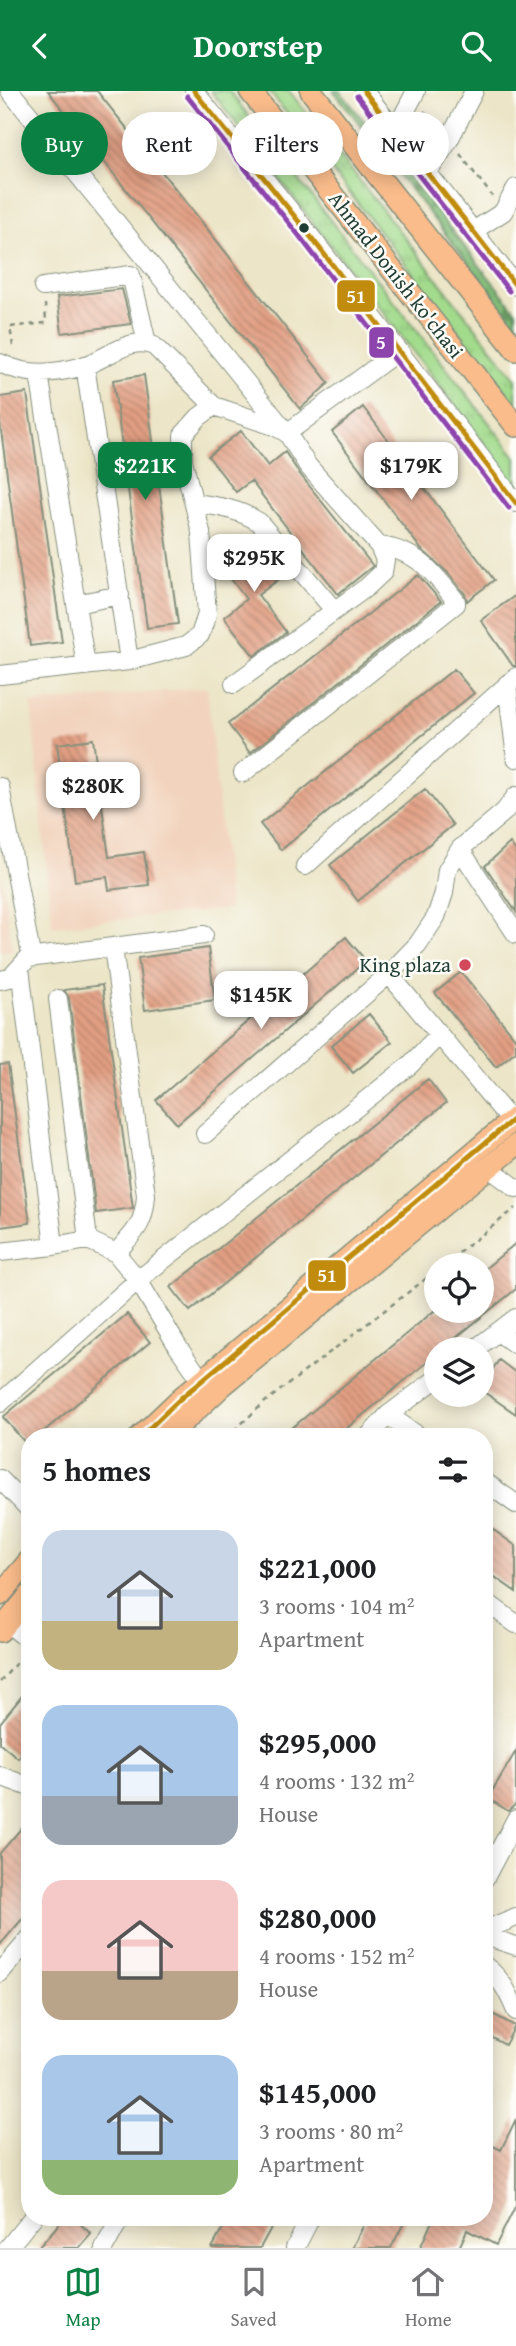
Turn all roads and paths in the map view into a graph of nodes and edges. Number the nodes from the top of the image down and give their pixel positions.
1 (10, 91) edge
2 (194, 91) edge
3 (250, 91) edge
4 (311, 91) edge
5 (364, 91) edge
6 (474, 91) edge
7 (414, 95) edge
8 (379, 112) edge
9 (405, 112) edge
10 (428, 112) edge
11 (449, 139) joint
12 (428, 175) edge
13 (516, 188) edge
14 (510, 215) edge
15 (473, 232) junction
16 (43, 286) joint
17 (516, 286) edge
18 (147, 343) junction
19 (13, 346) dead end
20 (398, 351) junction
21 (516, 351) edge
22 (0, 363) edge
23 (85, 365) junction
24 (39, 374) junction
25 (214, 406) junction
26 (516, 426) edge
27 (287, 433) junction
28 (194, 503) junction
29 (516, 503) edge
30 (379, 546) junction
31 (120, 596) junction
32 (76, 604) junction
33 (334, 610) junction
34 (129, 661) junction
35 (86, 666) junction
36 (0, 675) edge
37 (234, 684) dead end
38 (513, 686) edge
39 (516, 758) edge
40 (243, 773) dead end
41 (0, 787) edge
42 (516, 796) edge
43 (460, 849) junction
44 (306, 866) dead end
45 (516, 934) edge
46 (204, 935) dead end
47 (113, 947) junction
48 (24, 963) junction
49 (389, 974) junction
50 (0, 980) edge
51 (58, 999) dead end
52 (438, 1035) junction
53 (514, 1119) edge
54 (205, 1134) dead end
55 (516, 1146) edge
56 (489, 1168) junction
57 (516, 1188) edge
58 (516, 1208) edge
59 (88, 1240) junction
60 (54, 1246) junction
61 (0, 1252) edge
62 (116, 1253) junction
63 (458, 1253) edge
64 (138, 1280) junction
65 (424, 1280) edge
66 (516, 1318) edge
67 (498, 1332) junction
68 (491, 1337) edge
69 (516, 1345) edge
70 (202, 1381) junction
71 (424, 1388) edge
72 (0, 1402) edge
73 (388, 1415) junction
74 (150, 1428) edge
75 (177, 1428) edge
76 (237, 1428) edge
77 (376, 1428) edge
78 (407, 1428) edge
79 (0, 1479) edge
80 (493, 1488) edge
81 (21, 1501) edge
82 (516, 1504) edge
83 (21, 1570) edge
84 (0, 1595) edge
85 (21, 1606) edge
86 (493, 1607) edge
87 (516, 1624) edge
88 (3, 1627) edge
89 (21, 1636) edge
90 (21, 1658) edge
91 (0, 1682) edge
92 (0, 1776) edge
93 (21, 1778) edge
94 (516, 1819) edge
95 (493, 1858) edge
96 (516, 1917) edge
97 (493, 1927) edge
98 (493, 1938) edge
99 (516, 1946) edge
100 (21, 1948) edge
101 (493, 1972) edge
102 (0, 1973) edge
103 (516, 2010) edge
104 (26, 2226) edge
105 (116, 2226) edge
106 (306, 2226) edge
107 (8, 2248) edge
108 (104, 2248) edge
109 (295, 2248) edge

1 - 27 street
2 - 20 street, Ahmad Donish ko'chasi
3 - 26 main road, Ahmad Donish ko'chasi
4 - 21 main road
5 - 8 street
6 - 11 street
7 - 9 street
7 - 10 path
11 - 14 path
12 - 15 street
13 - 14 street
14 - 15 street
15 - 17 street
16 - 18 street
16 - 19 path
18 - 23 street
18 - 25 street
20 - 27 street
20 - 29 street, Ahmad Donish ko'chasi
22 - 24 street
23 - 24 street
23 - 31 street
24 - 32 street
25 - 27 street
25 - 28 street
27 - 30 street
28 - 33 street
28 - 34 street
30 - 33 street
30 - 40 street
31 - 32 street
31 - 34 street
32 - 35 street
33 - 37 street
34 - 35 street
35 - 36 street
38 - 39 street
38 - 44 street
41 - 48 street
42 - 43 street
43 - 45 street
43 - 49 street
46 - 47 street
47 - 48 street
47 - 62 street
48 - 50 street
48 - 60 street
49 - 52 street
49 - 54 street
51 - 59 street
52 - 53 street
52 - 64 street
53 - 70 main road
55 - 56 main road
56 - 57 street
56 - 75 main road
58 - 63 path
59 - 60 street
59 - 62 street
60 - 61 street
62 - 64 street
64 - 70 street
64 - 72 street
65 - 76 path
66 - 67 street
67 - 68 street
67 - 69 street
70 - 74 main road
71 - 73 street
73 - 77 street
73 - 78 street
79 - 81 street
80 - 82 street
83 - 84 main road
85 - 88 main road
86 - 87 street
88 - 89 street
90 - 91 path
92 - 93 street
94 - 95 street
96 - 97 street
98 - 99 street
100 - 102 street
101 - 103 street
104 - 107 street
105 - 108 street
106 - 109 street

